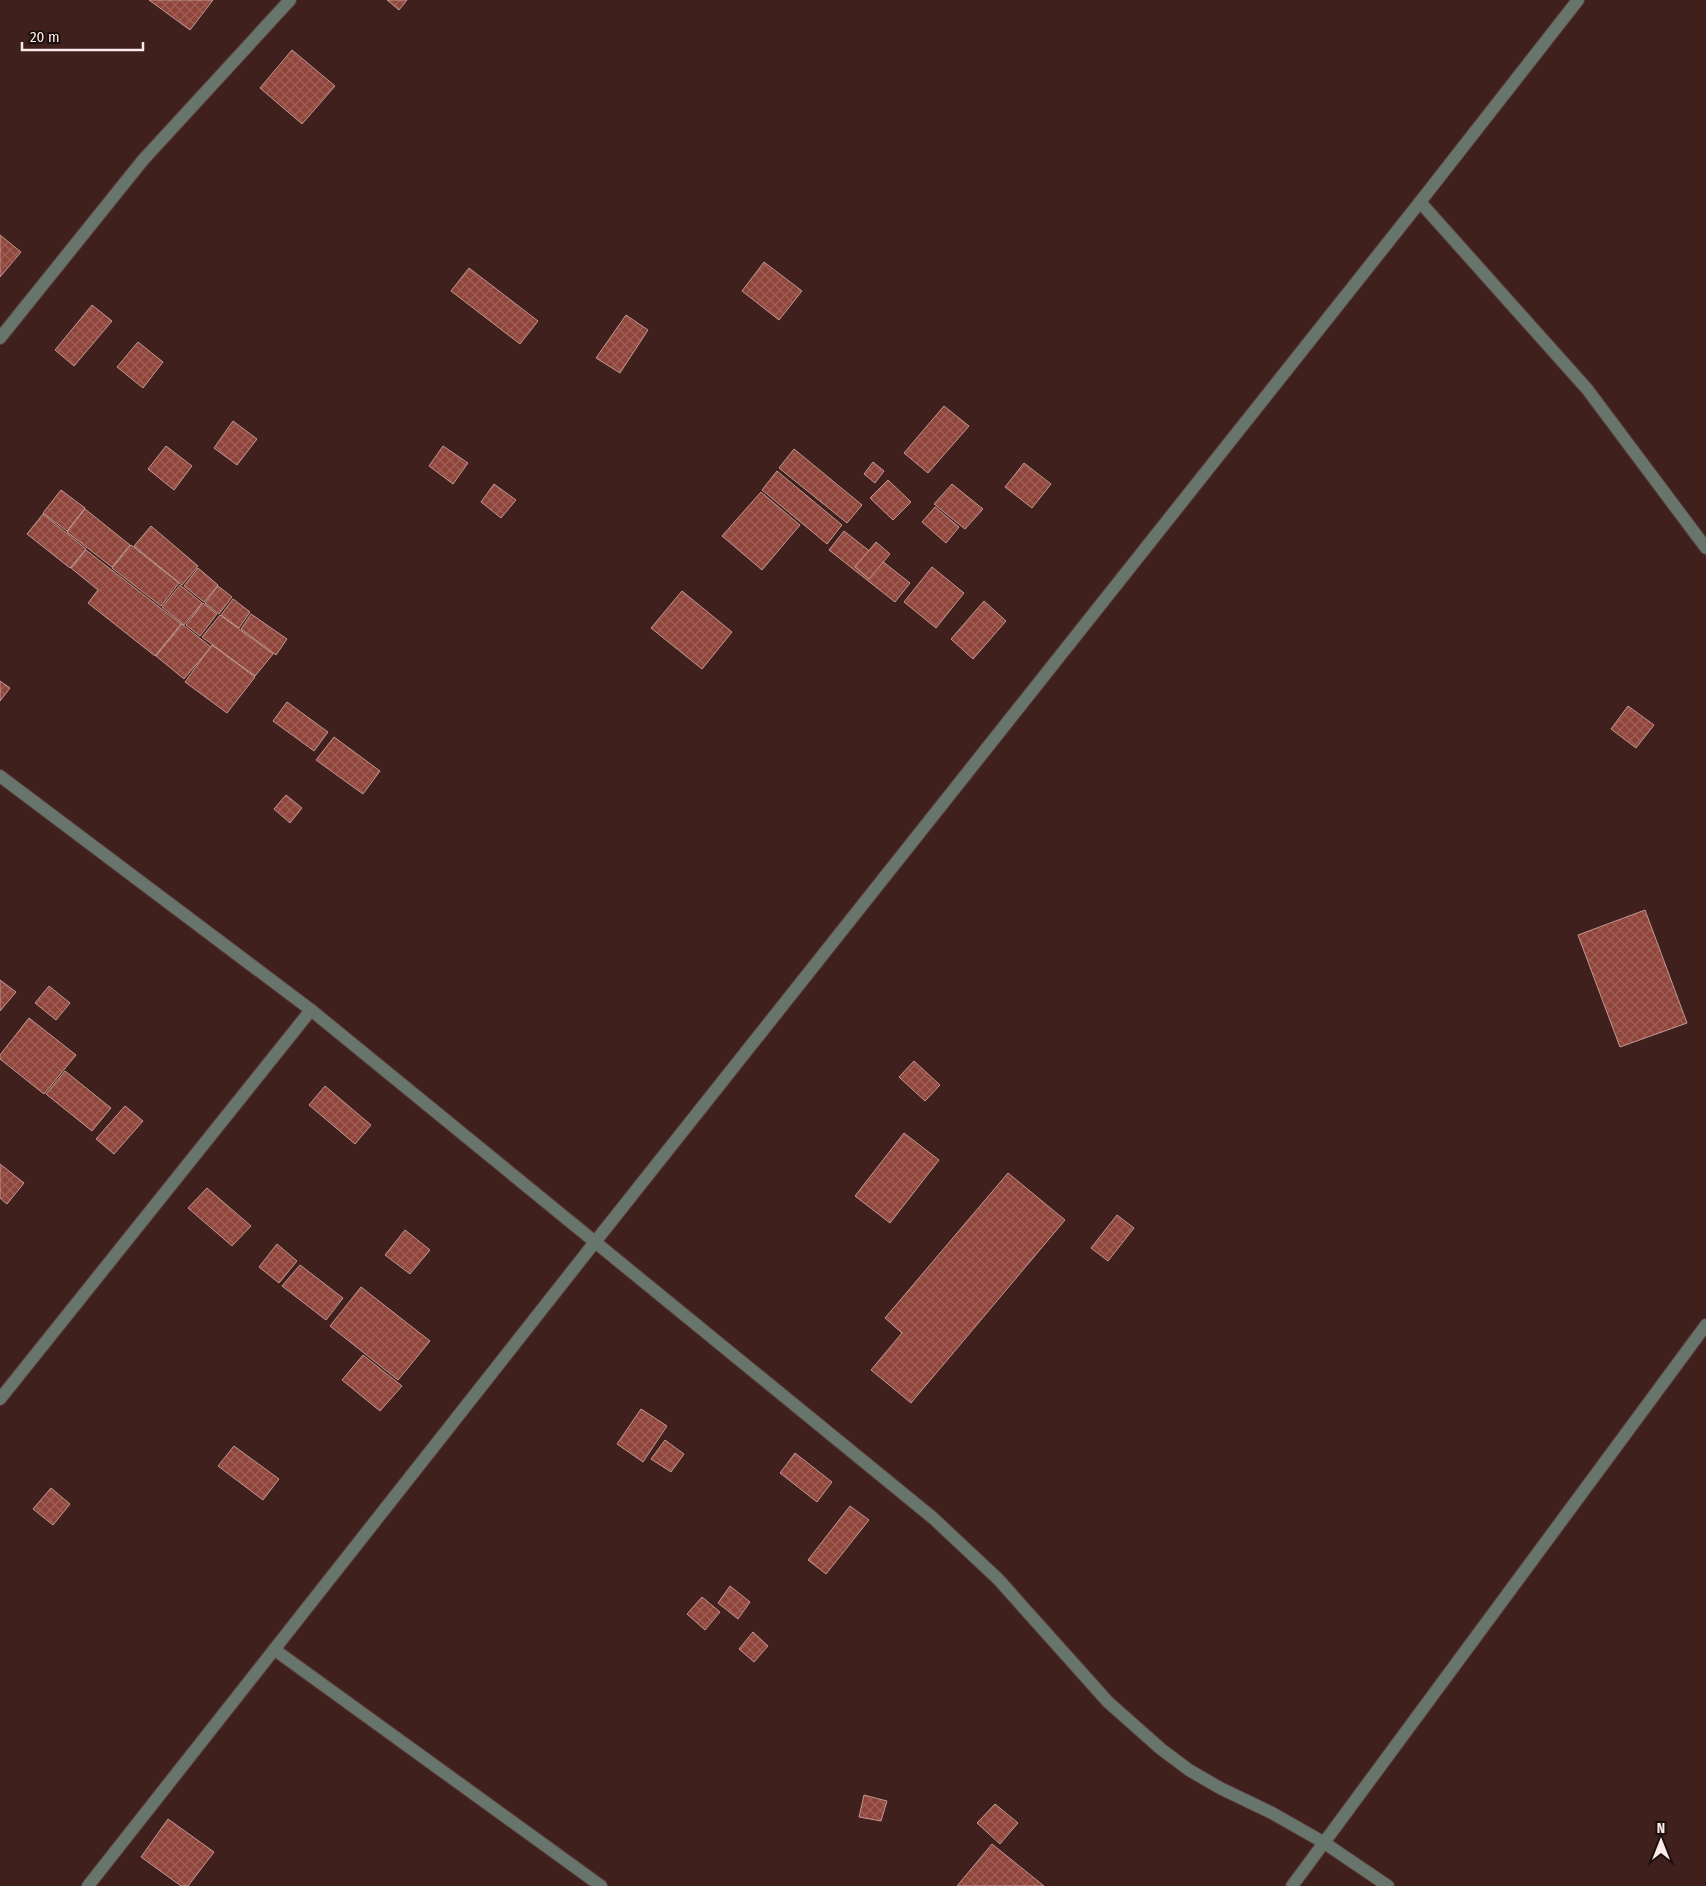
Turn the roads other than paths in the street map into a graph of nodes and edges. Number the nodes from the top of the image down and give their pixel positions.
1 (290, 0) edge
2 (1578, 0) edge
3 (1420, 202) junction
4 (0, 338) edge
5 (1706, 548) edge
6 (0, 776) edge
7 (311, 1010) junction
8 (595, 1242) junction
9 (1706, 1325) edge
10 (0, 1399) edge
11 (274, 1650) junction
12 (1323, 1842) junction
13 (88, 1886) edge
14 (600, 1886) edge
15 (1292, 1886) edge
16 (1388, 1886) edge

1 - 4 street
2 - 3 street
3 - 5 street
3 - 8 street
6 - 7 street
7 - 8 street
7 - 10 street
8 - 11 street
8 - 12 street
9 - 12 street
11 - 13 street
11 - 14 street
12 - 15 street
12 - 16 street

